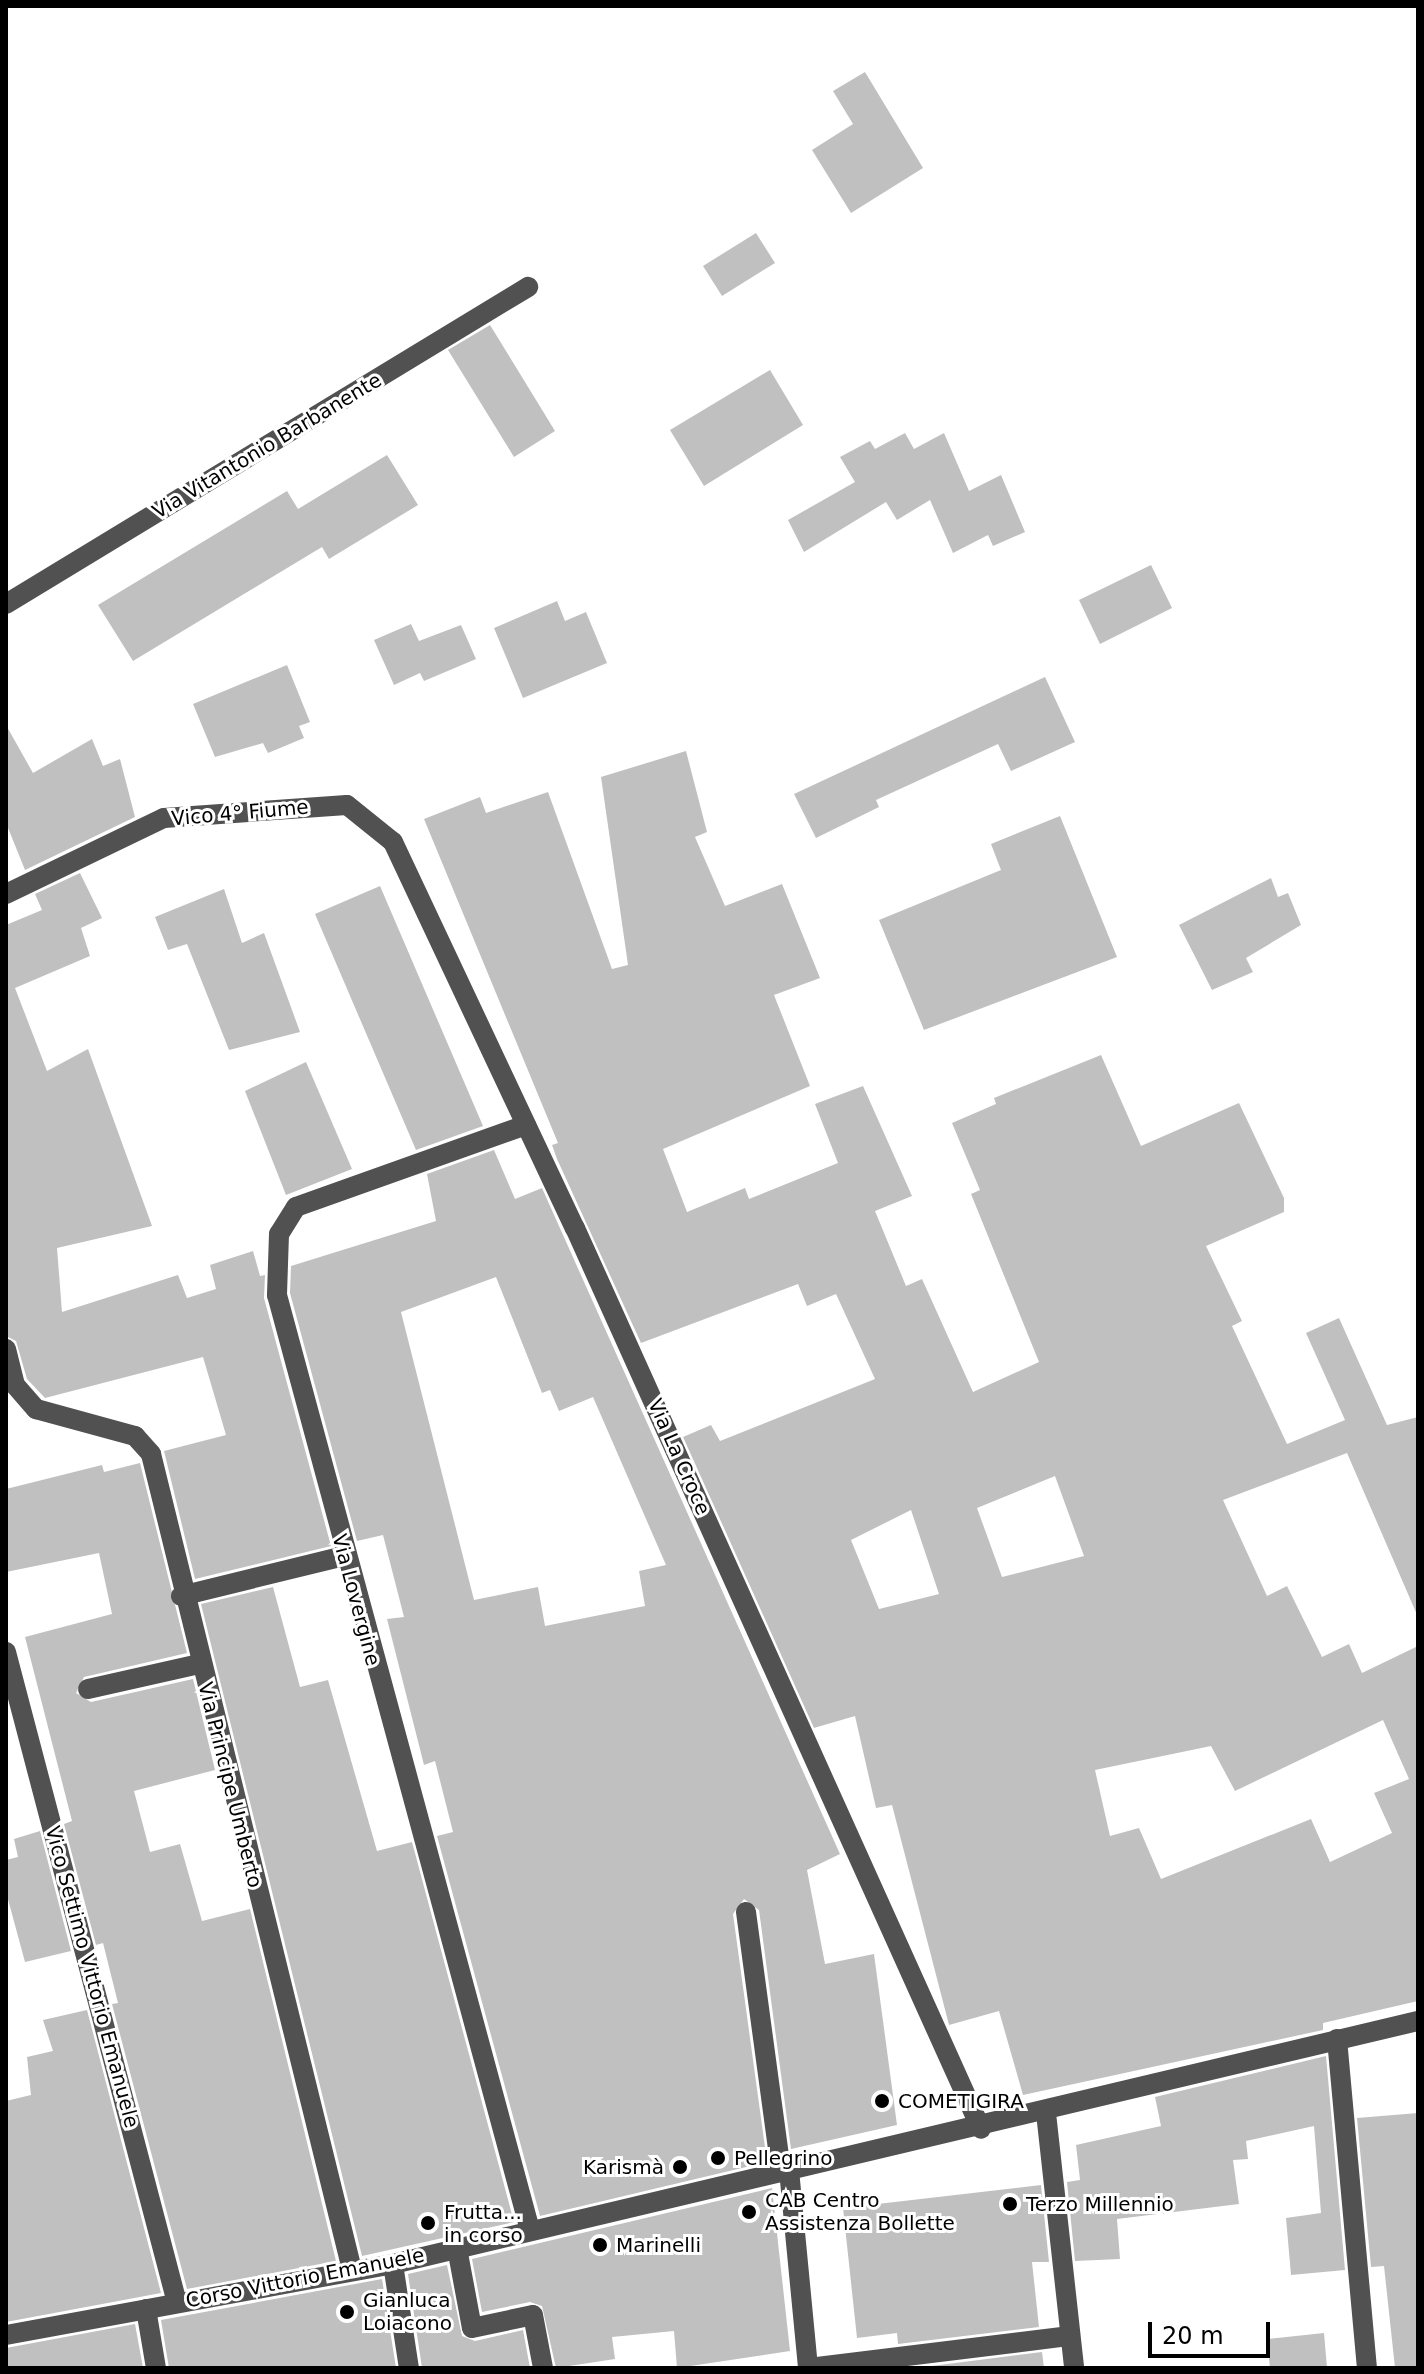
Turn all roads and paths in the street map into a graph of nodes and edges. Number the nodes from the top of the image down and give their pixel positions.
1 (528, 287) dead end
2 (6, 604) edge
3 (347, 805) joint
4 (6, 894) edge
5 (526, 1125) junction
6 (6, 1349) edge
7 (10, 1386) edge
8 (344, 1556) junction
9 (181, 1596) junction
10 (6, 1652) edge
11 (199, 1664) junction
12 (88, 1689) dead end
13 (746, 1912) dead end
14 (1418, 2021) edge
15 (1337, 2039) junction
16 (1046, 2113) junction
17 (981, 2129) junction
18 (785, 2171) junction
19 (530, 2230) junction
20 (457, 2248) junction
21 (393, 2264) junction
22 (352, 2270) junction
23 (177, 2303) junction
24 (146, 2309) junction
25 (6, 2335) edge
26 (1070, 2336) junction
27 (156, 2368) edge
28 (409, 2368) edge
29 (543, 2368) edge
30 (808, 2368) edge
31 (1074, 2368) edge
32 (1367, 2368) edge

1 - 2 street, Via Vitantonio Barbanente
3 - 4 street, Vico 4° Fiume
3 - 5 street, Via La Croce
5 - 8 street, Via Lovergine
5 - 17 street, Via La Croce
6 - 7 street
7 - 9 street, Via Principe Umberto
8 - 9 street
8 - 19 street, Via Lovergine
9 - 11 street, Via Principe Umberto
10 - 23 street, Vico Settimo Vittorio Emanuele
11 - 12 street
11 - 22 street, Via Principe Umberto
13 - 18 street
14 - 15 street, Corso Vittorio Emanuele
15 - 16 street, Corso Vittorio Emanuele
15 - 32 street
16 - 17 street, Corso Vittorio Emanuele
16 - 26 street
17 - 18 street, Corso Vittorio Emanuele
18 - 19 street, Corso Vittorio Emanuele
18 - 30 street
19 - 20 street, Corso Vittorio Emanuele
20 - 21 street, Corso Vittorio Emanuele
20 - 29 street
21 - 22 street, Corso Vittorio Emanuele
21 - 28 street
22 - 23 street, Corso Vittorio Emanuele
23 - 24 street, Corso Vittorio Emanuele
24 - 25 street, Corso Vittorio Emanuele
24 - 27 street
26 - 30 street
26 - 31 street

